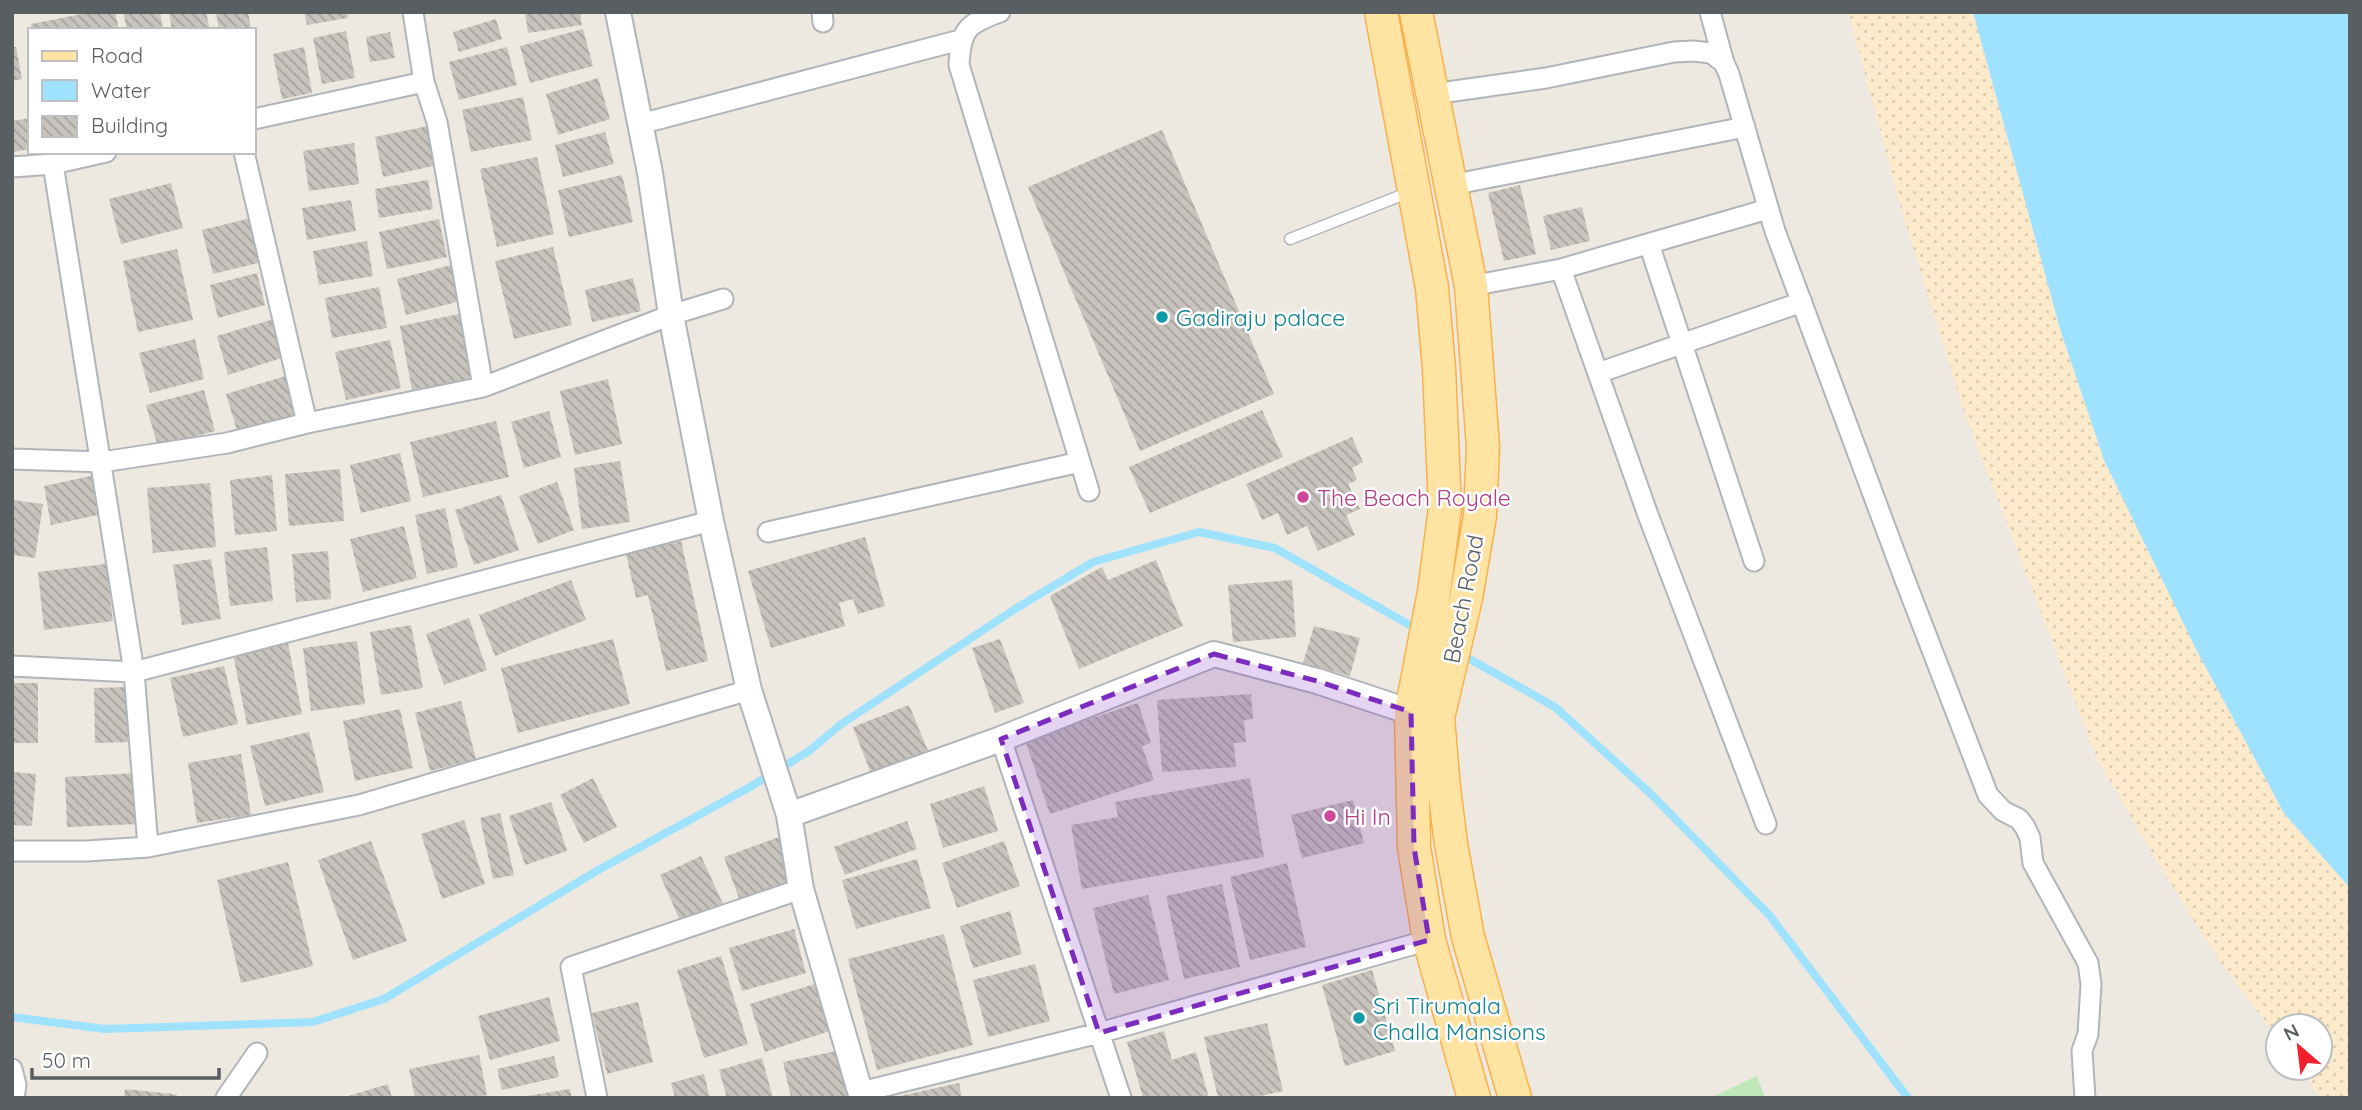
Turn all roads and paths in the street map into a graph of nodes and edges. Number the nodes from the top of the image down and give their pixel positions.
1 (413, 12) edge
2 (618, 12) edge
3 (1000, 12) edge
4 (1381, 12) edge
5 (1710, 12) edge
6 (1423, 14) edge
7 (960, 40) junction
8 (1724, 63) junction
9 (424, 82) junction
10 (1433, 94) junction
11 (256, 119) edge
12 (640, 124) junction
13 (1745, 127) junction
14 (97, 154) edge
15 (244, 154) edge
16 (53, 164) junction
17 (12, 167) edge
18 (1451, 185) junction
19 (1414, 191) junction
20 (1768, 209) junction
21 (1290, 239) dead end
22 (1649, 244) junction
23 (1561, 269) junction
24 (1471, 286) junction
25 (723, 299) dead end
26 (1802, 302) junction
27 (671, 315) junction
28 (1682, 343) junction
29 (1598, 373) junction
30 (483, 387) junction
31 (307, 423) junction
32 (1442, 446) junction
33 (1483, 447) junction
34 (12, 459) edge
35 (102, 462) junction
36 (1080, 462) junction
37 (1089, 491) dead end
38 (710, 521) junction
39 (768, 533) dead end
40 (1754, 561) dead end
41 (12, 666) edge
42 (134, 672) junction
43 (749, 690) junction
44 (1425, 715) junction
45 (1001, 739) junction
46 (789, 815) junction
47 (1766, 824) dead end
48 (148, 847) junction
49 (12, 851) edge
50 (801, 890) junction
51 (1429, 940) junction
52 (1099, 1033) junction
53 (257, 1053) dead end
54 (12, 1069) edge
55 (861, 1095) edge
56 (14, 1098) edge
57 (226, 1098) edge
58 (597, 1098) edge
59 (1121, 1098) edge
60 (1474, 1098) edge
61 (1516, 1098) edge
62 (2085, 1098) edge

1 - 9 street
2 - 12 street
3 - 7 street
4 - 19 main road, Beach Road
5 - 8 street
6 - 10 main road, Beach Road
7 - 12 street
7 - 36 street
8 - 10 street
8 - 13 street
9 - 11 street
9 - 30 street
10 - 18 main road, Beach Road
12 - 27 street
13 - 18 street
13 - 20 street
14 - 16 street
15 - 31 street
16 - 17 street
16 - 35 street
18 - 24 main road, Beach Road
19 - 21 lane
19 - 32 main road, Beach Road
20 - 22 street
20 - 26 street
22 - 23 street
22 - 28 street
23 - 24 street
23 - 29 street
24 - 33 main road, Beach Road
25 - 27 street
26 - 28 street
26 - 62 street
27 - 30 street
27 - 38 street
28 - 29 street
28 - 40 street
29 - 47 street
30 - 31 street
31 - 35 street
32 - 33 main road
32 - 44 main road, Beach Road
33 - 44 main road, Beach Road
34 - 35 street
35 - 42 street
36 - 37 street
36 - 39 street
38 - 42 street
38 - 43 street
41 - 42 street
42 - 48 street
43 - 46 street
43 - 48 street
44 - 45 street
44 - 51 main road, Beach Road
44 - 61 main road, Beach Road
45 - 46 street
45 - 52 street
46 - 50 street
48 - 49 street
50 - 55 street
50 - 58 street
51 - 52 street
51 - 60 main road, Beach Road
52 - 55 street
52 - 59 street
53 - 57 street
54 - 56 street

